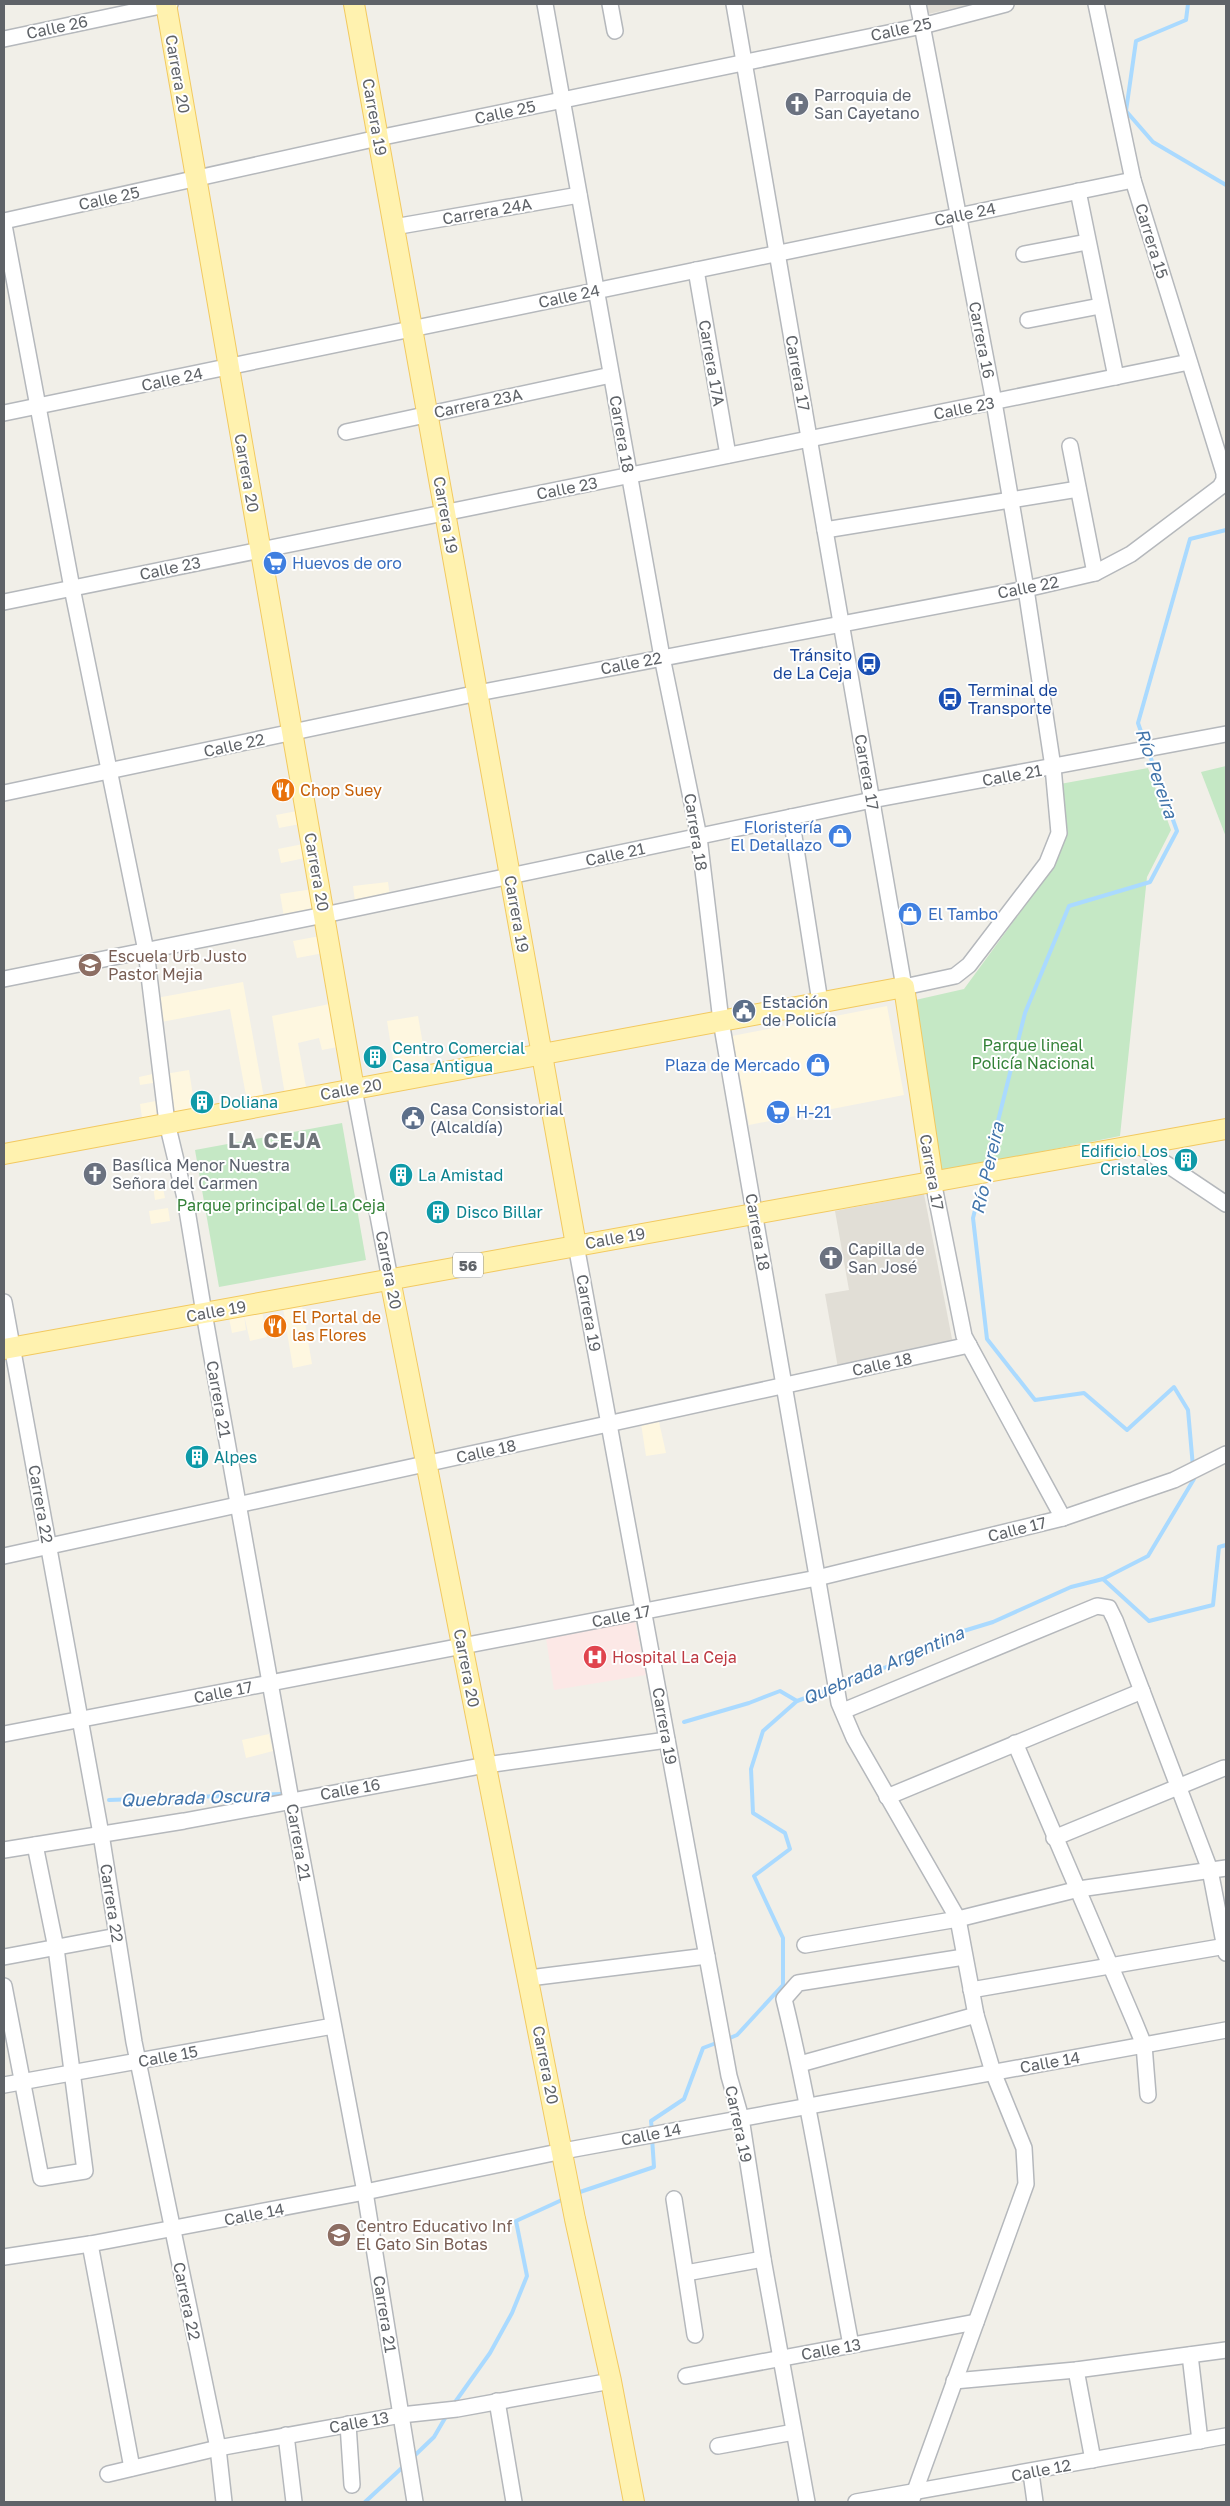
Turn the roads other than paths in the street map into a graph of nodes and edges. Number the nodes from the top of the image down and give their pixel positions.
1 (167, 4) edge
2 (354, 4) edge
3 (545, 4) edge
4 (610, 4) edge
5 (734, 4) edge
6 (918, 4) edge
7 (1006, 4) edge
8 (1096, 4) edge
9 (922, 26) junction
10 (615, 31) dead end
11 (4, 39) edge
12 (744, 62) junction
13 (562, 101) junction
14 (378, 138) junction
15 (197, 179) junction
16 (1133, 180) junction
17 (1078, 191) junction
18 (579, 195) junction
19 (958, 216) junction
20 (4, 223) edge
21 (394, 227) junction
22 (1087, 242) junction
23 (777, 254) junction
24 (1024, 254) dead end
25 (696, 270) junction
26 (596, 291) junction
27 (1100, 306) junction
28 (1028, 320) dead end
29 (412, 329) junction
30 (1189, 362) junction
31 (229, 367) junction
32 (611, 375) junction
33 (1116, 377) junction
34 (994, 402) junction
35 (39, 406) junction
36 (4, 413) edge
37 (428, 414) junction
38 (346, 432) dead end
39 (809, 439) junction
40 (1070, 446) dead end
41 (728, 455) junction
42 (1224, 473) joint
43 (629, 476) junction
44 (1078, 489) junction
45 (1011, 501) junction
46 (445, 513) junction
47 (825, 530) junction
48 (261, 550) junction
49 (1095, 573) junction
50 (72, 588) junction
51 (1026, 588) junction
52 (4, 602) edge
53 (841, 622) junction
54 (662, 657) junction
55 (478, 693) junction
56 (292, 733) junction
57 (1226, 734) edge
58 (1053, 767) junction
59 (108, 771) junction
60 (4, 793) edge
61 (872, 800) junction
62 (791, 817) junction
63 (699, 837) junction
64 (510, 876) junction
65 (324, 915) junction
66 (146, 951) junction
67 (4, 979) edge
68 (904, 987) junction
69 (820, 1002) junction
70 (721, 1021) junction
71 (542, 1054) junction
72 (354, 1089) junction
73 (167, 1123) junction
74 (1226, 1129) edge
75 (1138, 1145) junction
76 (4, 1154) edge
77 (933, 1181) junction
78 (1226, 1204) edge
79 (755, 1213) junction
80 (576, 1245) junction
81 (390, 1279) junction
82 (4, 1302) edge
83 (204, 1313) junction
84 (969, 1346) junction
85 (8, 1349) edge
86 (784, 1386) junction
87 (609, 1424) junction
88 (1221, 1458) edge
89 (427, 1464) junction
90 (238, 1505) junction
91 (1063, 1518) junction
92 (48, 1546) junction
93 (4, 1556) edge
94 (817, 1578) junction
95 (644, 1611) junction
96 (463, 1646) junction
97 (270, 1683) junction
98 (1142, 1690) junction
99 (841, 1707) junction
100 (80, 1719) junction
101 (4, 1734) edge
102 (667, 1740) junction
103 (1014, 1743) junction
104 (486, 1765) junction
105 (1224, 1768) dead end
106 (1180, 1786) junction
107 (888, 1797) junction
108 (291, 1800) junction
109 (101, 1834) junction
110 (1054, 1838) junction
111 (35, 1845) junction
112 (4, 1850) edge
113 (1226, 1868) edge
114 (1210, 1870) junction
115 (1079, 1889) junction
116 (958, 1919) junction
117 (117, 1936) junction
118 (805, 1944) dead end
119 (56, 1948) junction
120 (1226, 1948) edge
121 (707, 1956) junction
122 (4, 1957) edge
123 (964, 1957) junction
124 (1112, 1967) junction
125 (528, 1978) junction
126 (4, 1986) edge
127 (971, 1990) junction
128 (976, 2015) junction
129 (333, 2026) junction
130 (1226, 2030) edge
131 (1144, 2045) junction
132 (139, 2061) junction
133 (800, 2064) junction
134 (993, 2072) junction
135 (74, 2073) junction
136 (24, 2082) junction
137 (4, 2085) edge
138 (1148, 2095) dead end
139 (806, 2106) junction
140 (741, 2118) junction
141 (563, 2151) junction
142 (365, 2192) junction
143 (674, 2200) dead end
144 (172, 2230) junction
145 (91, 2250) junction
146 (4, 2257) edge
147 (763, 2260) junction
148 (686, 2273) junction
149 (976, 2322) junction
150 (695, 2335) dead end
151 (851, 2345) junction
152 (1226, 2350) edge
153 (1190, 2355) junction
154 (781, 2358) junction
155 (1076, 2370) junction
156 (686, 2376) dead end
157 (611, 2381) junction
158 (954, 2381) junction
159 (497, 2401) junction
160 (401, 2415) junction
161 (348, 2424) junction
162 (794, 2432) junction
163 (286, 2435) junction
164 (1226, 2436) edge
165 (1200, 2441) junction
166 (718, 2446) dead end
167 (218, 2448) junction
168 (1093, 2460) junction
169 (132, 2468) junction
170 (1031, 2472) junction
171 (108, 2474) dead end
172 (352, 2485) dead end
173 (913, 2497) edge
174 (224, 2502) edge
175 (294, 2502) edge
176 (415, 2502) edge
177 (514, 2502) edge
178 (634, 2502) edge
179 (808, 2502) edge
180 (856, 2502) edge
181 (1035, 2502) edge

1 - 11 street, Calle 26
1 - 15 main road, Carrera 20
2 - 14 main road, Carrera 19
3 - 13 street, Carrera 18
4 - 10 street
5 - 12 street, Carrera 17
6 - 9 street, Carrera 16
7 - 9 street, Calle 25
8 - 16 street, Carrera 15
9 - 12 street, Calle 25
9 - 19 street, Carrera 16
12 - 13 street, Calle 25
12 - 23 street, Carrera 17
13 - 14 street, Calle 25
13 - 18 street, Carrera 18
14 - 15 street, Calle 25
14 - 21 main road, Carrera 19
15 - 20 street, Calle 25
15 - 31 main road, Carrera 20
16 - 17 street, Calle 24
16 - 30 street, Carrera 15
17 - 19 street, Calle 24
17 - 22 street
18 - 21 street, Carrera 24A
18 - 26 street, Carrera 18
19 - 23 street, Calle 24
19 - 34 street, Carrera 16
20 - 35 street, Carrera 21
21 - 29 main road, Carrera 19
22 - 24 street
22 - 27 street
23 - 25 street, Calle 24
23 - 39 street, Carrera 17
25 - 26 street, Calle 24
25 - 41 street, Carrera 17A
26 - 29 street, Calle 24
26 - 32 street, Carrera 18
27 - 28 street
27 - 33 street
29 - 31 street, Calle 24
29 - 37 main road, Carrera 19
30 - 33 street, Calle 23
30 - 42 street, Carrera 15
31 - 35 street, Calle 24
31 - 48 main road, Carrera 20
32 - 37 street, Carrera 23A
32 - 43 street, Carrera 18
33 - 34 street, Calle 23
34 - 39 street, Calle 23
34 - 45 street, Carrera 16
35 - 36 street, Calle 24
35 - 50 street, Carrera 21
37 - 38 street, Carrera 23A
37 - 46 main road, Carrera 19
39 - 41 street, Calle 23
39 - 47 street, Carrera 17
40 - 44 street
41 - 43 street, Calle 23
42 - 49 street, Calle 22
43 - 46 street, Calle 23
43 - 54 street, Carrera 18
44 - 45 street
44 - 49 street
45 - 47 street
45 - 51 street, Carrera 16
46 - 48 street, Calle 23
46 - 55 main road, Carrera 19
47 - 53 street, Carrera 17
48 - 50 street, Calle 23
48 - 56 main road, Carrera 20
49 - 51 street, Calle 22
50 - 52 street, Calle 23
50 - 59 street, Carrera 21
51 - 53 street, Calle 22
51 - 58 street, Carrera 16
53 - 54 street, Calle 22
53 - 61 street, Carrera 17
54 - 55 street, Calle 22
54 - 63 street, Carrera 18
55 - 56 street, Calle 22
55 - 64 main road, Carrera 19
56 - 59 street, Calle 22
56 - 65 main road, Carrera 20
57 - 58 street, Calle 21
58 - 61 street, Calle 21
58 - 68 street, Carrera 16
59 - 60 street, Calle 22
59 - 66 street, Carrera 21
61 - 62 street, Calle 21
61 - 68 street, Carrera 17
62 - 63 street, Calle 21
62 - 69 street
63 - 64 street, Calle 21
63 - 70 street, Carrera 18
64 - 65 street, Calle 21
64 - 71 main road, Carrera 19
65 - 66 street, Calle 21
65 - 72 main road, Carrera 20
66 - 67 street, Calle 21
66 - 73 street, Carrera 21
68 - 69 main road, Calle 20
68 - 77 main road, Carrera 17
69 - 70 main road, Calle 20
70 - 71 main road, Calle 20
70 - 79 street, Carrera 18
71 - 72 main road, Calle 20
71 - 80 main road, Carrera 19
72 - 73 main road, Calle 20
72 - 81 street, Carrera 20
73 - 76 main road, Calle 20
73 - 83 street, Carrera 21
74 - 75 main road, Calle 19 / 56
75 - 77 main road, Calle 19 / 56
75 - 78 street
77 - 79 main road, Calle 19 / 56
77 - 84 street, Carrera 17
79 - 80 main road, Calle 19 / 56
79 - 86 street, Carrera 18
80 - 81 main road, Calle 19 / 56
80 - 87 street, Carrera 19
81 - 83 main road, Calle 19 / 56
81 - 89 main road, Carrera 20
82 - 85 street, Carrera 22
83 - 85 main road, Calle 19 / 56
83 - 90 street, Carrera 21
84 - 86 street, Calle 18
84 - 91 street, Carrera 17
85 - 92 street, Carrera 22
86 - 87 street, Calle 18
86 - 94 street, Carrera 18
87 - 89 street, Calle 18
87 - 95 street, Carrera 19
88 - 91 street, Calle 17
89 - 90 street, Calle 18
89 - 96 main road, Carrera 20
90 - 92 street, Calle 18
90 - 97 street, Carrera 21
91 - 94 street, Calle 17
92 - 93 street, Calle 18
92 - 100 street, Carrera 22
94 - 95 street, Calle 17
94 - 99 street, Carrera 18
95 - 96 street, Calle 17
95 - 102 street, Carrera 19
96 - 97 street, Calle 17
96 - 104 main road, Carrera 20
97 - 100 street, Calle 17
97 - 108 street, Carrera 21
98 - 99 street
98 - 103 street
98 - 106 street
99 - 107 street, Carrera 18
100 - 101 street, Calle 17
100 - 109 street, Carrera 22
102 - 104 street, Calle 16
102 - 121 street, Carrera 19
103 - 107 street
103 - 110 street
104 - 108 street, Calle 16
104 - 125 main road, Carrera 20
105 - 106 street
106 - 110 street
106 - 114 street
107 - 116 street, Carrera 18
108 - 109 street, Calle 16
108 - 129 street, Carrera 21
109 - 111 street, Calle 16
109 - 117 street, Carrera 22
110 - 115 street
111 - 112 street, Calle 16
111 - 119 street
113 - 114 street
114 - 115 street
114 - 120 street
115 - 116 street
115 - 124 street
116 - 118 street
116 - 123 street
117 - 119 street
117 - 132 street, Carrera 22
119 - 122 street
119 - 135 street
120 - 124 street
121 - 125 street
121 - 140 street, Carrera 19
123 - 127 street
123 - 133 street
124 - 127 street
124 - 131 street
125 - 141 main road, Carrera 20
126 - 136 street
127 - 128 street
128 - 133 street
128 - 134 street
129 - 132 street, Calle 15
129 - 142 street, Carrera 21
130 - 131 street, Calle 14
131 - 134 street, Calle 14
131 - 138 street
132 - 135 street, Calle 15
132 - 144 street, Carrera 22
133 - 139 street
134 - 139 street, Calle 14
134 - 149 street
135 - 136 street, Calle 15
135 - 136 street
136 - 137 street, Calle 15
139 - 140 street, Calle 14
139 - 151 street
140 - 141 street, Calle 14
140 - 147 street, Carrera 19
141 - 142 street, Calle 14
141 - 157 main road, Carrera 20
142 - 144 street, Calle 14
142 - 160 street, Carrera 21
143 - 148 street
144 - 145 street, Calle 14
144 - 167 street, Carrera 22
145 - 146 street, Calle 14
145 - 169 street
147 - 148 street
147 - 154 street, Carrera 19
148 - 150 street
149 - 151 street, Calle 13
149 - 158 street
151 - 154 street, Calle 13
152 - 153 street
153 - 155 street
153 - 165 street
154 - 156 street, Calle 13
154 - 162 street, Carrera 19
155 - 158 street
155 - 168 street
157 - 159 street, Calle 13
157 - 178 main road, Carrera 20
158 - 173 street
159 - 160 street, Calle 13
159 - 177 street
160 - 161 street, Calle 13
160 - 176 street, Carrera 21
161 - 163 street, Calle 13
161 - 172 street
162 - 166 street
162 - 179 street, Carrera 19
163 - 167 street, Calle 13
163 - 175 street
164 - 165 street, Calle 12
165 - 168 street, Calle 12
167 - 169 street, Calle 13
167 - 174 street, Carrera 22
168 - 170 street, Calle 12
169 - 171 street, Calle 13
170 - 173 street, Calle 12
170 - 181 street
173 - 180 street, Calle 12

